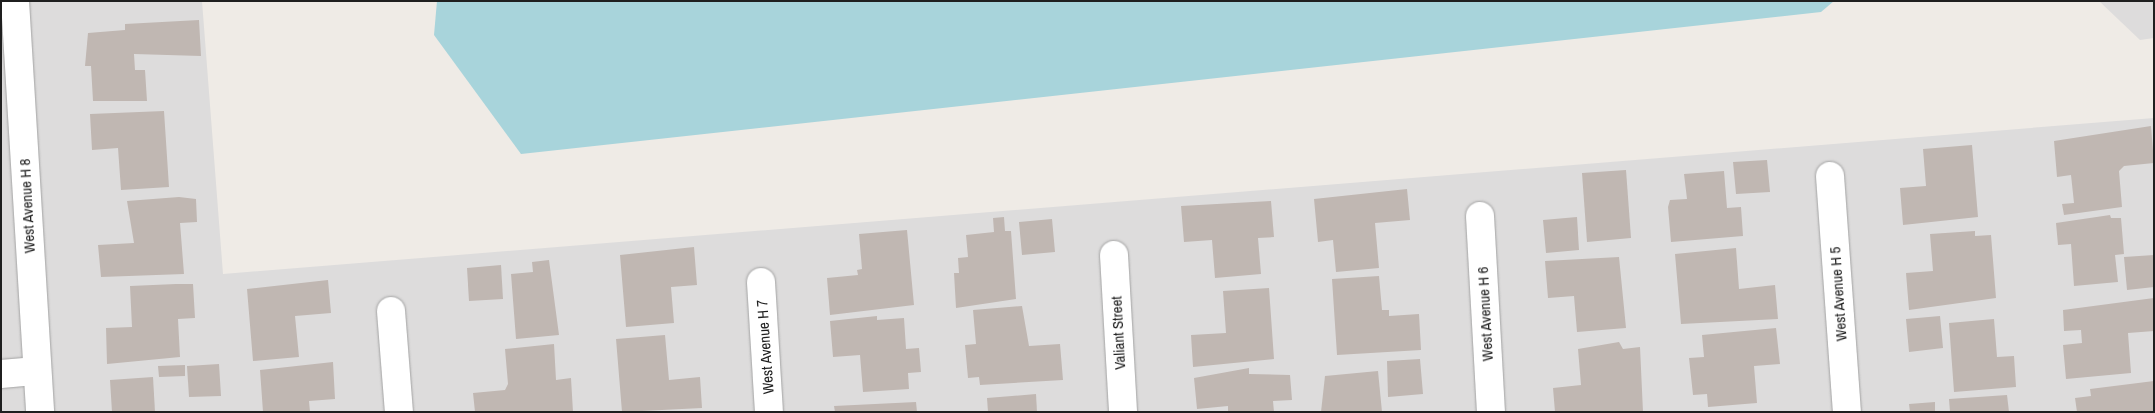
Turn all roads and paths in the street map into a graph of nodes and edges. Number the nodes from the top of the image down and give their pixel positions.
1 (15, 1) edge
2 (1830, 176) dead end
3 (1480, 216) dead end
4 (1114, 254) dead end
5 (761, 282) dead end
6 (391, 312) dead end
7 (37, 372) junction
8 (1, 374) edge
9 (40, 412) edge
10 (399, 412) edge
11 (769, 412) edge
12 (1123, 412) edge
13 (1491, 412) edge
14 (1847, 412) edge

1 - 7 street, West Avenue H 8
2 - 14 street, West Avenue H 5
3 - 13 street, West Avenue H 6
4 - 12 street, Valiant Street
5 - 11 street, West Avenue H 7
6 - 10 street
7 - 8 street
7 - 9 street, West Avenue H 8

